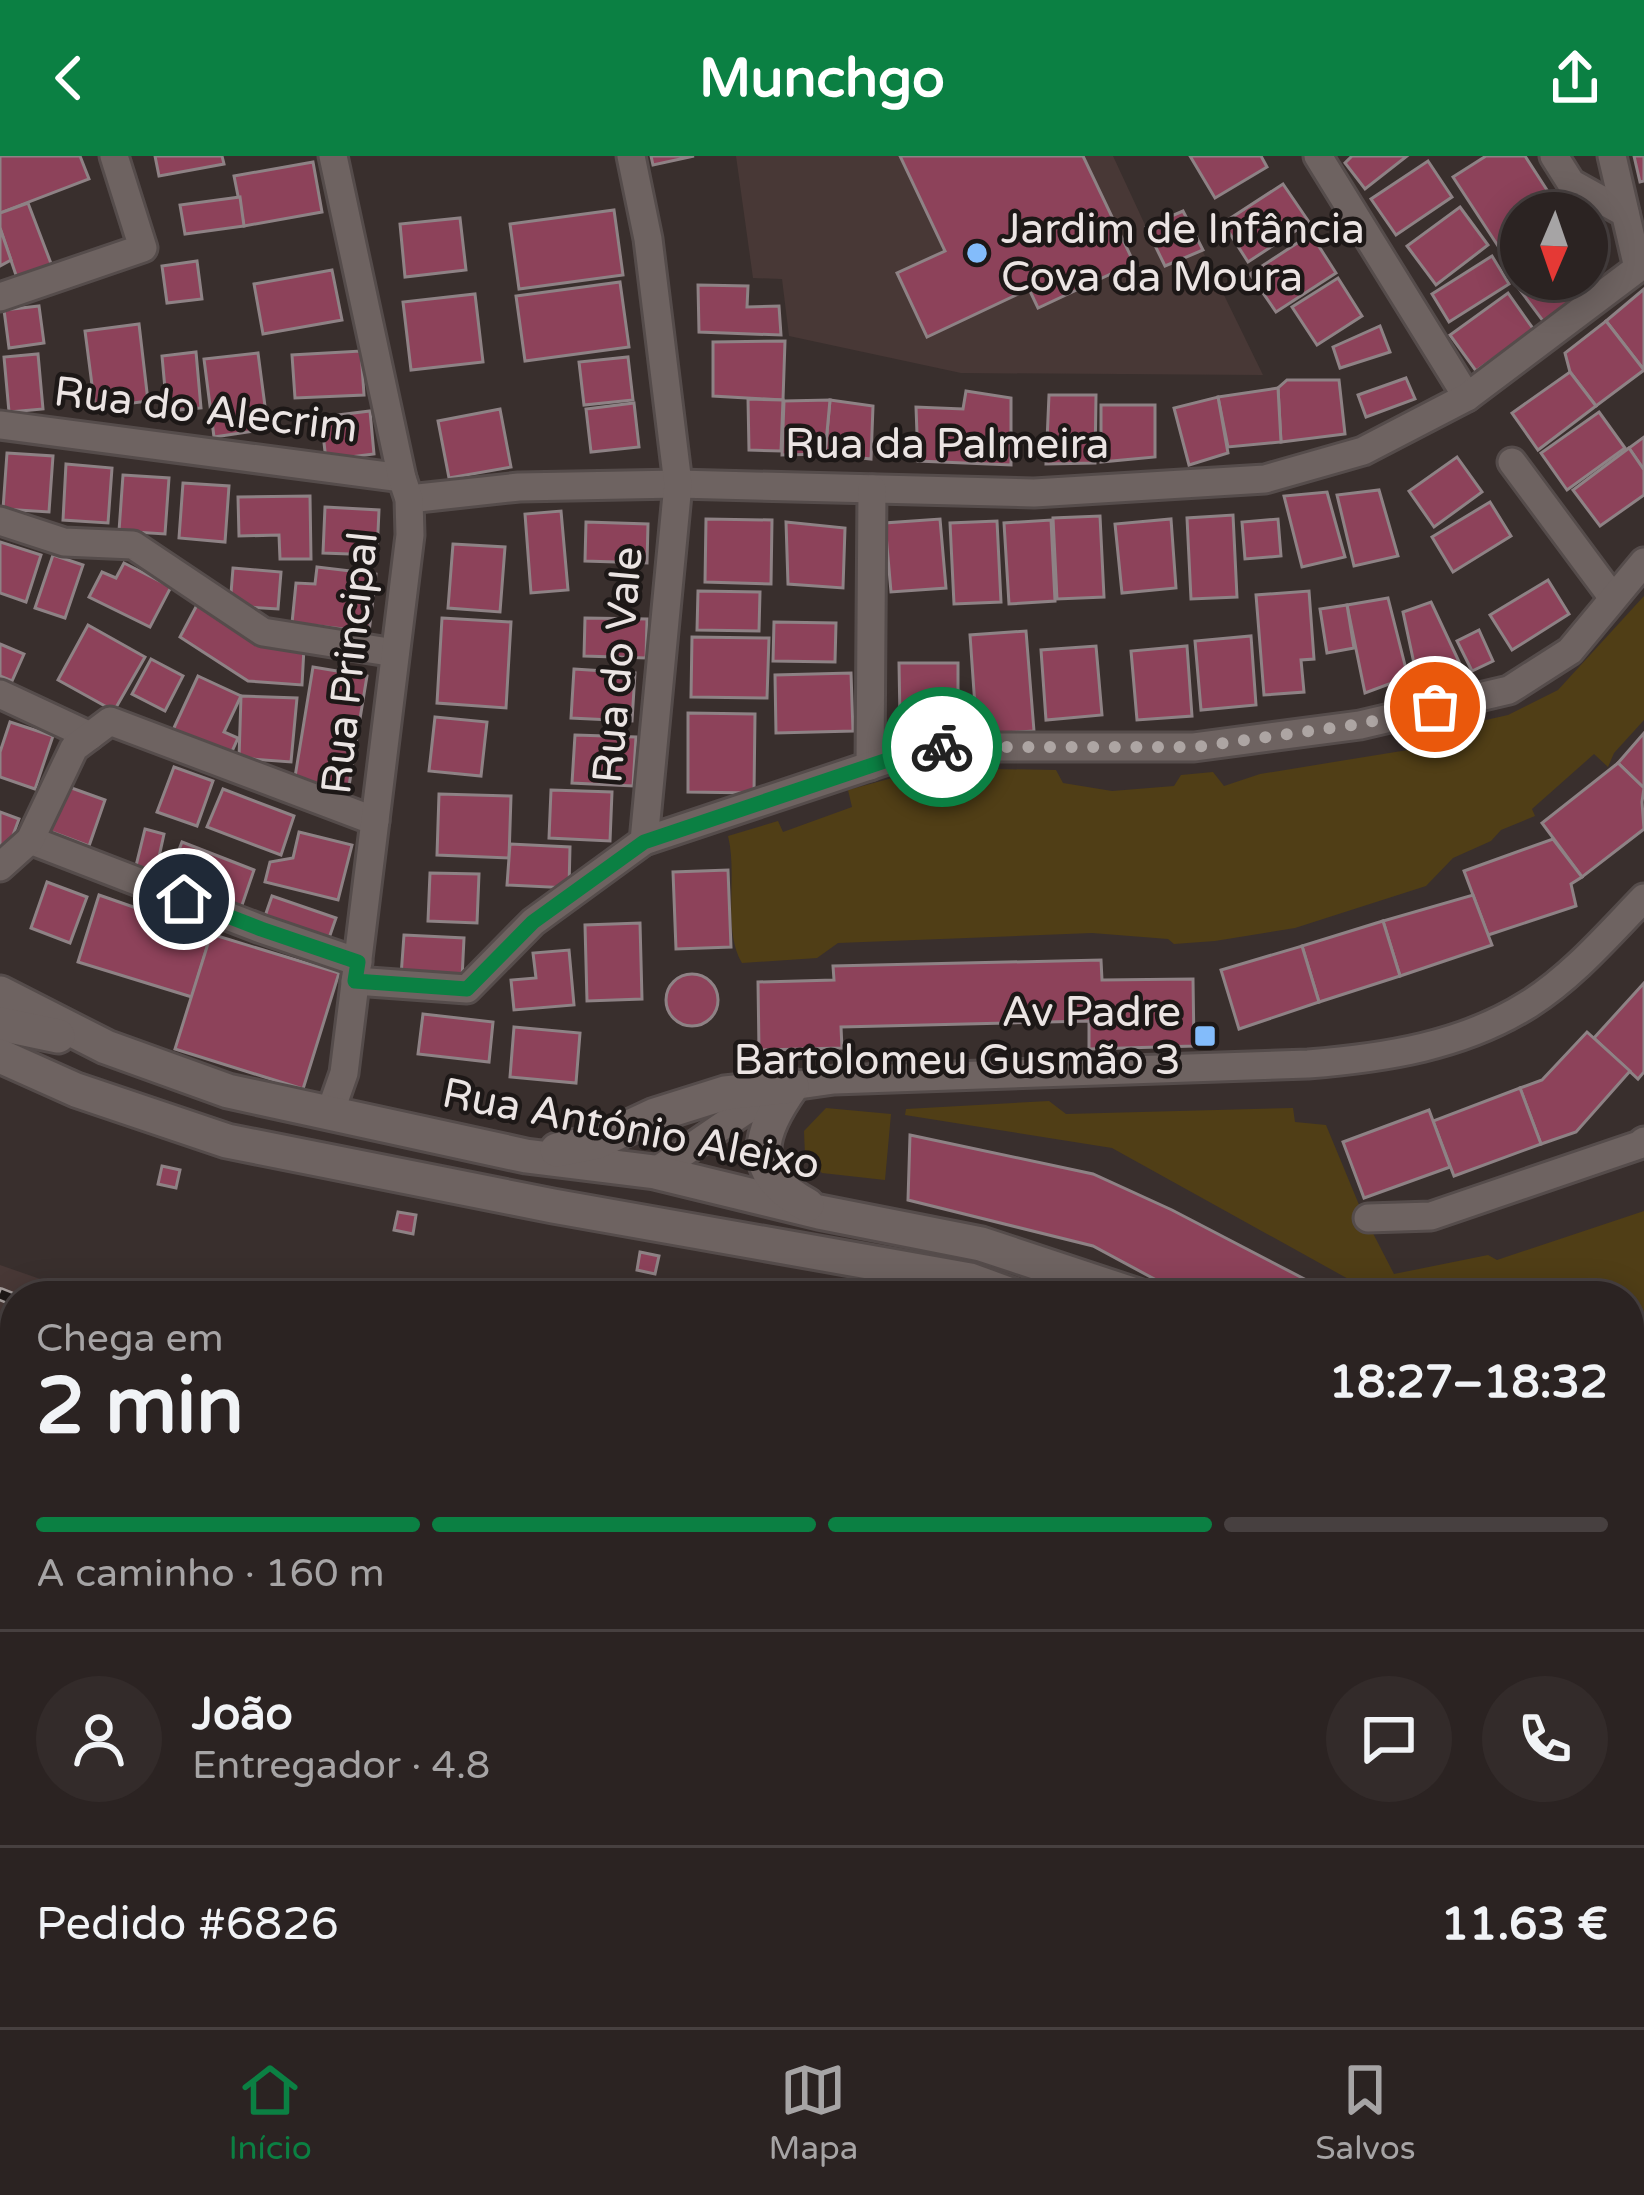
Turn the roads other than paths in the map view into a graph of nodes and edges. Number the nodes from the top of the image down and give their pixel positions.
1 (114, 156) edge
2 (333, 156) edge
3 (631, 156) edge
4 (1318, 156) edge
5 (1554, 156) edge
6 (1612, 156) edge
7 (1625, 212) junction
8 (0, 297) edge
9 (1467, 398) junction
10 (0, 424) edge
11 (1512, 462) dead end
12 (678, 484) junction
13 (406, 489) junction
14 (872, 489) junction
15 (0, 521) edge
16 (1644, 562) edge
17 (1613, 598) junction
18 (395, 653) junction
19 (0, 694) edge
20 (90, 736) junction
21 (869, 766) junction
22 (375, 820) junction
23 (30, 840) junction
24 (644, 842) junction
25 (0, 867) edge
26 (1644, 898) edge
27 (356, 971) junction
28 (0, 993) edge
29 (0, 1024) edge
30 (106, 1047) junction
31 (0, 1056) edge
32 (0, 1083) edge
33 (792, 1086) junction
34 (76, 1090) junction
35 (331, 1113) junction
36 (1644, 1141) edge
37 (526, 1156) junction
38 (655, 1172) junction
39 (553, 1206) junction
40 (819, 1212) junction
41 (1368, 1218) dead end
42 (973, 1281) edge
43 (1093, 1281) edge

1 - 8 street
2 - 13 street, Rua Principal
3 - 12 street, Rua do Vale
4 - 9 street
5 - 7 street
6 - 7 street
7 - 9 street, Rua da Palmeira
9 - 14 street, Rua da Palmeira
10 - 13 street, Rua do Alecrim
11 - 17 street
12 - 13 street, Rua da Palmeira
12 - 14 street, Rua da Palmeira
12 - 24 street, Rua do Vale
13 - 18 street, Rua Principal
14 - 21 street
15 - 18 street
16 - 17 street
17 - 21 street
18 - 22 street, Rua Principal
19 - 20 street
20 - 22 street
20 - 23 street
21 - 24 street
22 - 27 street, Rua Principal
23 - 25 street
23 - 27 street, Rua do Vale
24 - 27 street, Rua do Vale
26 - 33 street
27 - 35 street, Rua Principal
28 - 30 street
29 - 30 street
30 - 35 street, Rua António Aleixo
31 - 34 street
32 - 34 street
33 - 37 street
33 - 38 street
33 - 40 street
34 - 39 street, Rua António Aleixo
35 - 37 street, Rua António Aleixo
36 - 41 street
37 - 38 street, Rua António Aleixo
38 - 39 street
38 - 40 street, Rua António Aleixo
39 - 42 street, Rua António Aleixo
40 - 43 street, Rua António Aleixo

